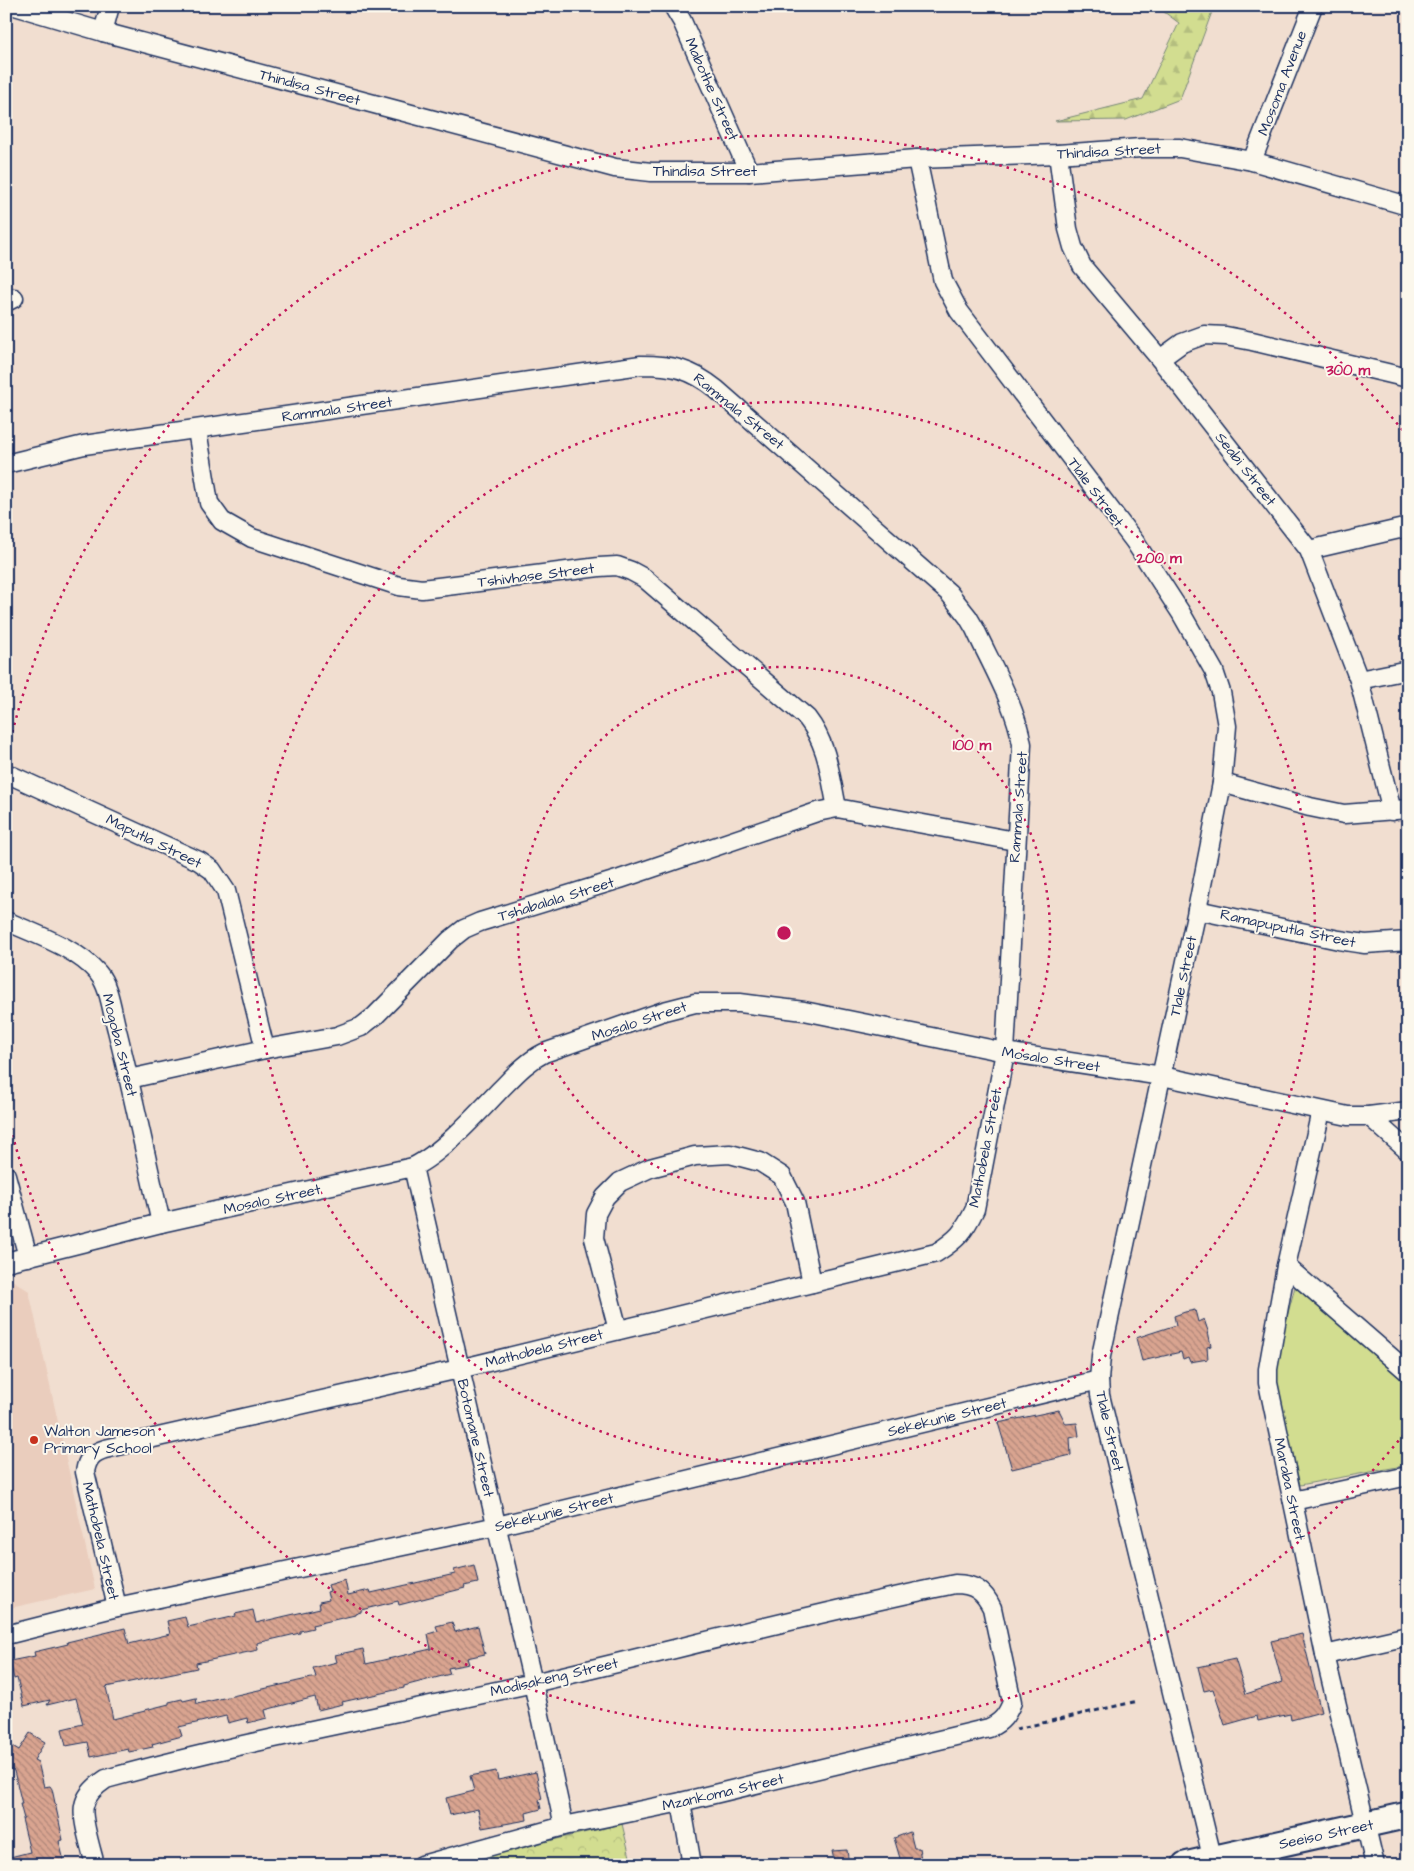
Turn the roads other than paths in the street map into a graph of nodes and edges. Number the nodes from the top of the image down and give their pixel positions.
1 (15, 6) edge
2 (110, 6) edge
3 (673, 6) edge
4 (1312, 6) edge
5 (103, 32) junction
6 (1058, 154) junction
7 (917, 159) junction
8 (1252, 161) junction
9 (749, 172) junction
10 (1408, 206) edge
11 (1160, 359) junction
12 (1408, 378) edge
13 (198, 430) junction
14 (6, 464) edge
15 (1408, 527) edge
16 (1309, 550) junction
17 (1408, 670) edge
18 (1359, 680) junction
19 (6, 773) edge
20 (1222, 783) junction
21 (837, 808) junction
22 (1400, 810) edge
23 (1015, 841) junction
24 (1197, 910) junction
25 (6, 921) edge
26 (1408, 940) edge
27 (265, 1050) junction
28 (1005, 1052) junction
29 (1162, 1076) junction
30 (129, 1080) junction
31 (1321, 1111) junction
32 (1408, 1111) edge
33 (1369, 1116) junction
34 (1408, 1151) edge
35 (413, 1168) junction
36 (6, 1175) edge
37 (161, 1223) junction
38 (28, 1257) junction
39 (6, 1262) edge
40 (1286, 1266) junction
41 (812, 1282) junction
42 (618, 1330) junction
43 (459, 1368) junction
44 (1408, 1372) edge
45 (1099, 1380) junction
46 (1408, 1476) edge
47 (1293, 1501) junction
48 (496, 1526) junction
49 (117, 1607) junction
50 (6, 1635) edge
51 (1408, 1636) edge
52 (1325, 1655) junction
53 (533, 1683) junction
54 (996, 1724) joint
55 (682, 1802) junction
56 (1408, 1815) edge
57 (1366, 1825) junction
58 (564, 1826) junction
59 (1213, 1861) edge
60 (95, 1865) edge
61 (422, 1865) edge
62 (692, 1865) edge
63 (1185, 1865) edge
64 (1375, 1865) edge

1 - 5 street, Thindisa Street
2 - 5 street
3 - 9 street, Mabothe Street
4 - 8 street, Mosoma Avenue
5 - 9 street, Thindisa Street
6 - 7 street, Thindisa Street
6 - 8 street, Thindisa Street
6 - 11 street, Seabi Street
7 - 9 street, Thindisa Street
7 - 20 street, Tlale Street
8 - 10 street, Thindisa Street
11 - 12 street
11 - 16 street, Seabi Street
13 - 14 street, Rammala Street
13 - 21 street, Tshivhase Street
13 - 23 street, Rammala Street
15 - 16 street
16 - 18 street, Seabi Street
17 - 18 street
18 - 22 street, Seabi Street
19 - 27 street, Maputla Street
20 - 22 street
20 - 24 street, Tlale Street
21 - 23 street, Tshabalala Street
21 - 27 street, Tshabalala Street
23 - 28 street, Rammala Street
24 - 26 street, Ramapuputla Street
24 - 29 street, Tlale Street
25 - 30 street, Mogoba Street
27 - 30 street, Tshabalala Street
28 - 29 street, Mosalo Street
28 - 35 street, Mosalo Street
28 - 41 street, Mathobela Street
29 - 31 street, Mosalo Street
29 - 45 street, Tlale Street
30 - 37 street, Mogoba Street
31 - 33 street, Mosalo Street
31 - 40 street, Maraba Street
32 - 33 street, Mosalo Street
33 - 34 street
35 - 37 street, Mosalo Street
35 - 43 street, Botomane Street
36 - 38 street
37 - 38 street, Mosalo Street
38 - 39 street, Mosalo Street
40 - 44 street
40 - 47 street, Maraba Street
41 - 42 street, Mathobela Street
41 - 42 street
42 - 43 street, Mathobela Street
43 - 48 street, Botomane Street
43 - 49 street, Mathobela Street
45 - 48 street, Sekekunie Street
45 - 59 street, Tlale Street
46 - 47 street
47 - 52 street, Maraba Street
48 - 49 street, Sekekunie Street
48 - 53 street, Botomane Street
49 - 50 street, Sekekunie Street
51 - 52 street
52 - 57 street, Maraba Street
53 - 54 street, Modisakeng Street
53 - 58 street, Botomane Street
53 - 60 street, Modisakeng Street
54 - 55 street, Mzankoma Street
55 - 58 street, Mzankoma Street
55 - 62 street
56 - 57 street, Seeiso Street
57 - 59 street, Seeiso Street
57 - 64 street, Maraba Street
58 - 61 street, Mzankoma Street
59 - 63 street, Seeiso Street

